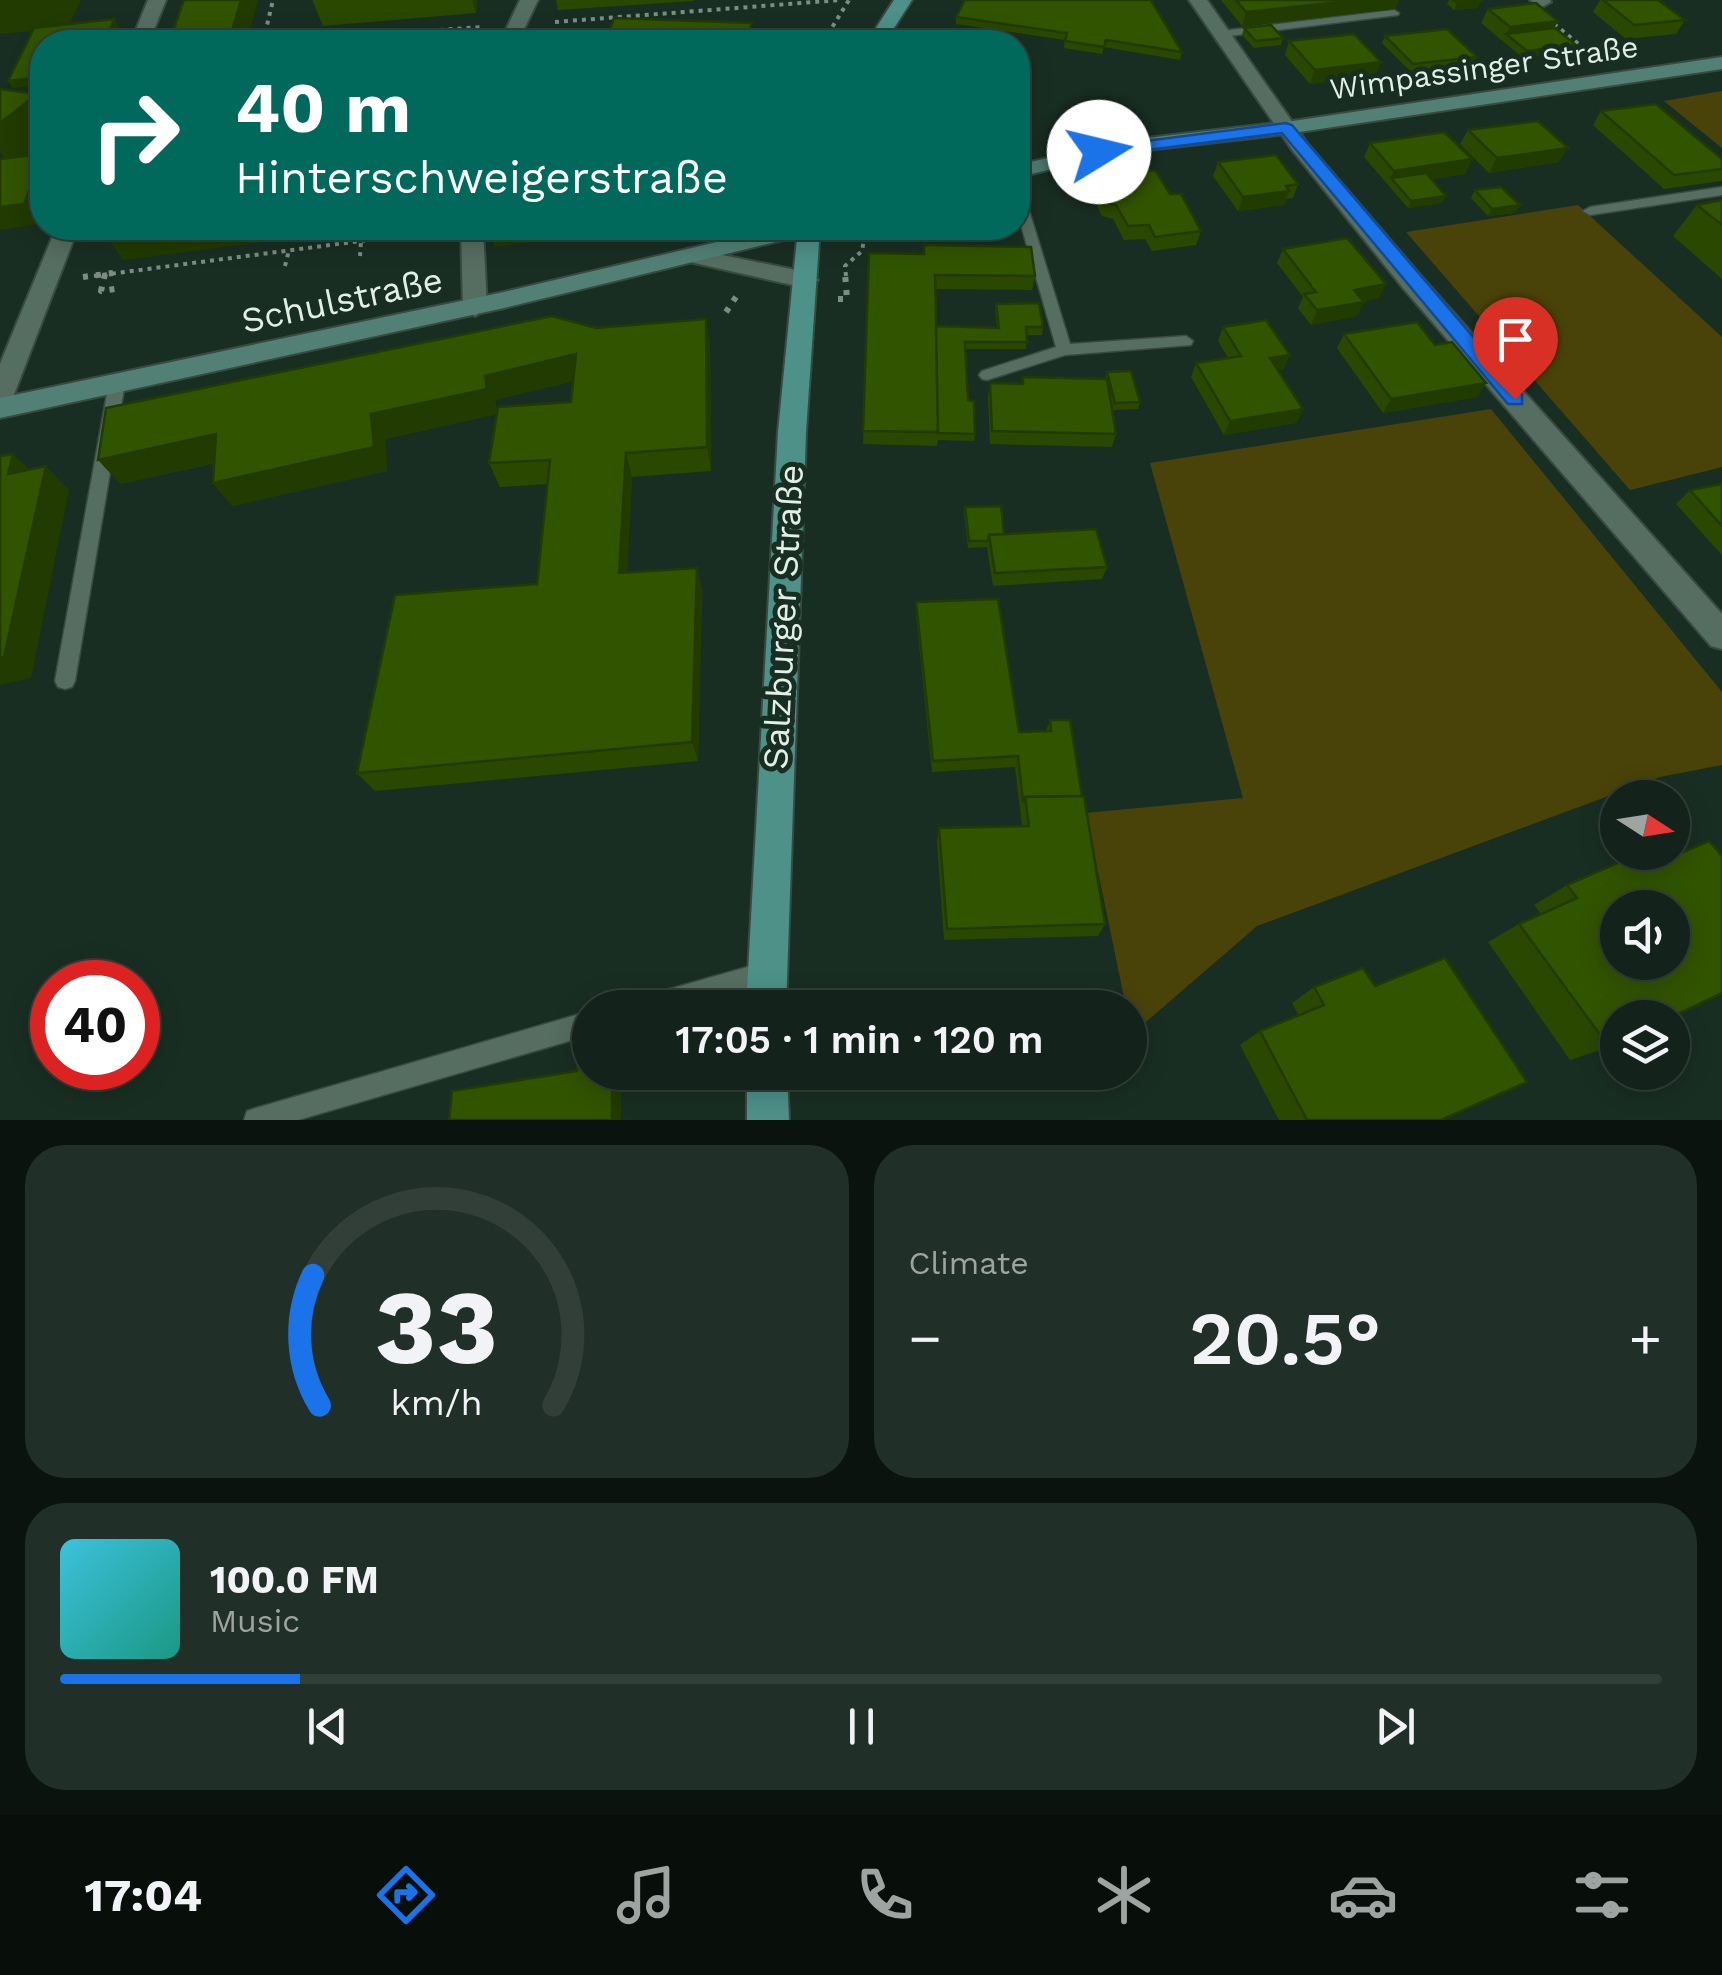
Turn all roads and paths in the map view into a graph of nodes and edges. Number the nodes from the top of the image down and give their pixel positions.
1 (157, 0) edge
2 (272, 0) edge
3 (529, 0) edge
4 (849, 0) edge
5 (902, 0) edge
6 (1198, 0) edge
7 (1394, 13) dead end
8 (145, 30) edge
9 (266, 30) edge
10 (515, 30) edge
11 (830, 30) edge
12 (883, 30) edge
13 (1221, 34) junction
14 (1722, 62) edge
15 (1286, 128) junction
16 (1030, 168) edge
17 (1722, 191) edge
18 (1590, 211) dead end
19 (1030, 227) edge
20 (63, 240) edge
21 (369, 240) edge
22 (463, 240) edge
23 (762, 240) edge
24 (807, 240) edge
25 (864, 240) edge
26 (361, 241) junction
27 (289, 250) junction
28 (360, 256) dead end
29 (698, 257) junction
30 (285, 266) dead end
31 (105, 274) junction
32 (806, 280) junction
33 (46, 282) junction
34 (122, 288) dead end
35 (847, 300) dead end
36 (475, 308) junction
37 (1186, 341) dead end
38 (1064, 350) junction
39 (987, 375) dead end
40 (117, 384) junction
41 (0, 398) edge
42 (0, 408) edge
43 (1722, 636) edge
44 (65, 681) dead end
45 (766, 990) edge
46 (572, 1029) edge
47 (768, 1090) edge
48 (256, 1120) edge
49 (768, 1120) edge

1 - 8 street
2 - 9 path
3 - 10 street
4 - 11 path
5 - 12 main road
6 - 13 street
7 - 13 lane
13 - 15 street
14 - 15 street, Wimpassinger Straße
15 - 16 street, Wimpassinger Straße
15 - 43 street
17 - 18 lane
19 - 38 lane
20 - 33 street
21 - 26 path
22 - 36 street
23 - 29 street, Schulstraße
24 - 32 main road, Salzburger Straße
25 - 35 path
26 - 27 path
26 - 28 path
27 - 30 path
27 - 31 path
29 - 32 street, Schulstraße
29 - 36 street, Schulstraße
31 - 33 path
31 - 34 path
32 - 45 main road, Salzburger Straße
33 - 41 street
36 - 40 street, Schulstraße
37 - 38 lane
38 - 39 lane
40 - 42 street, Schulstraße
40 - 44 lane
46 - 48 lane
47 - 49 main road

